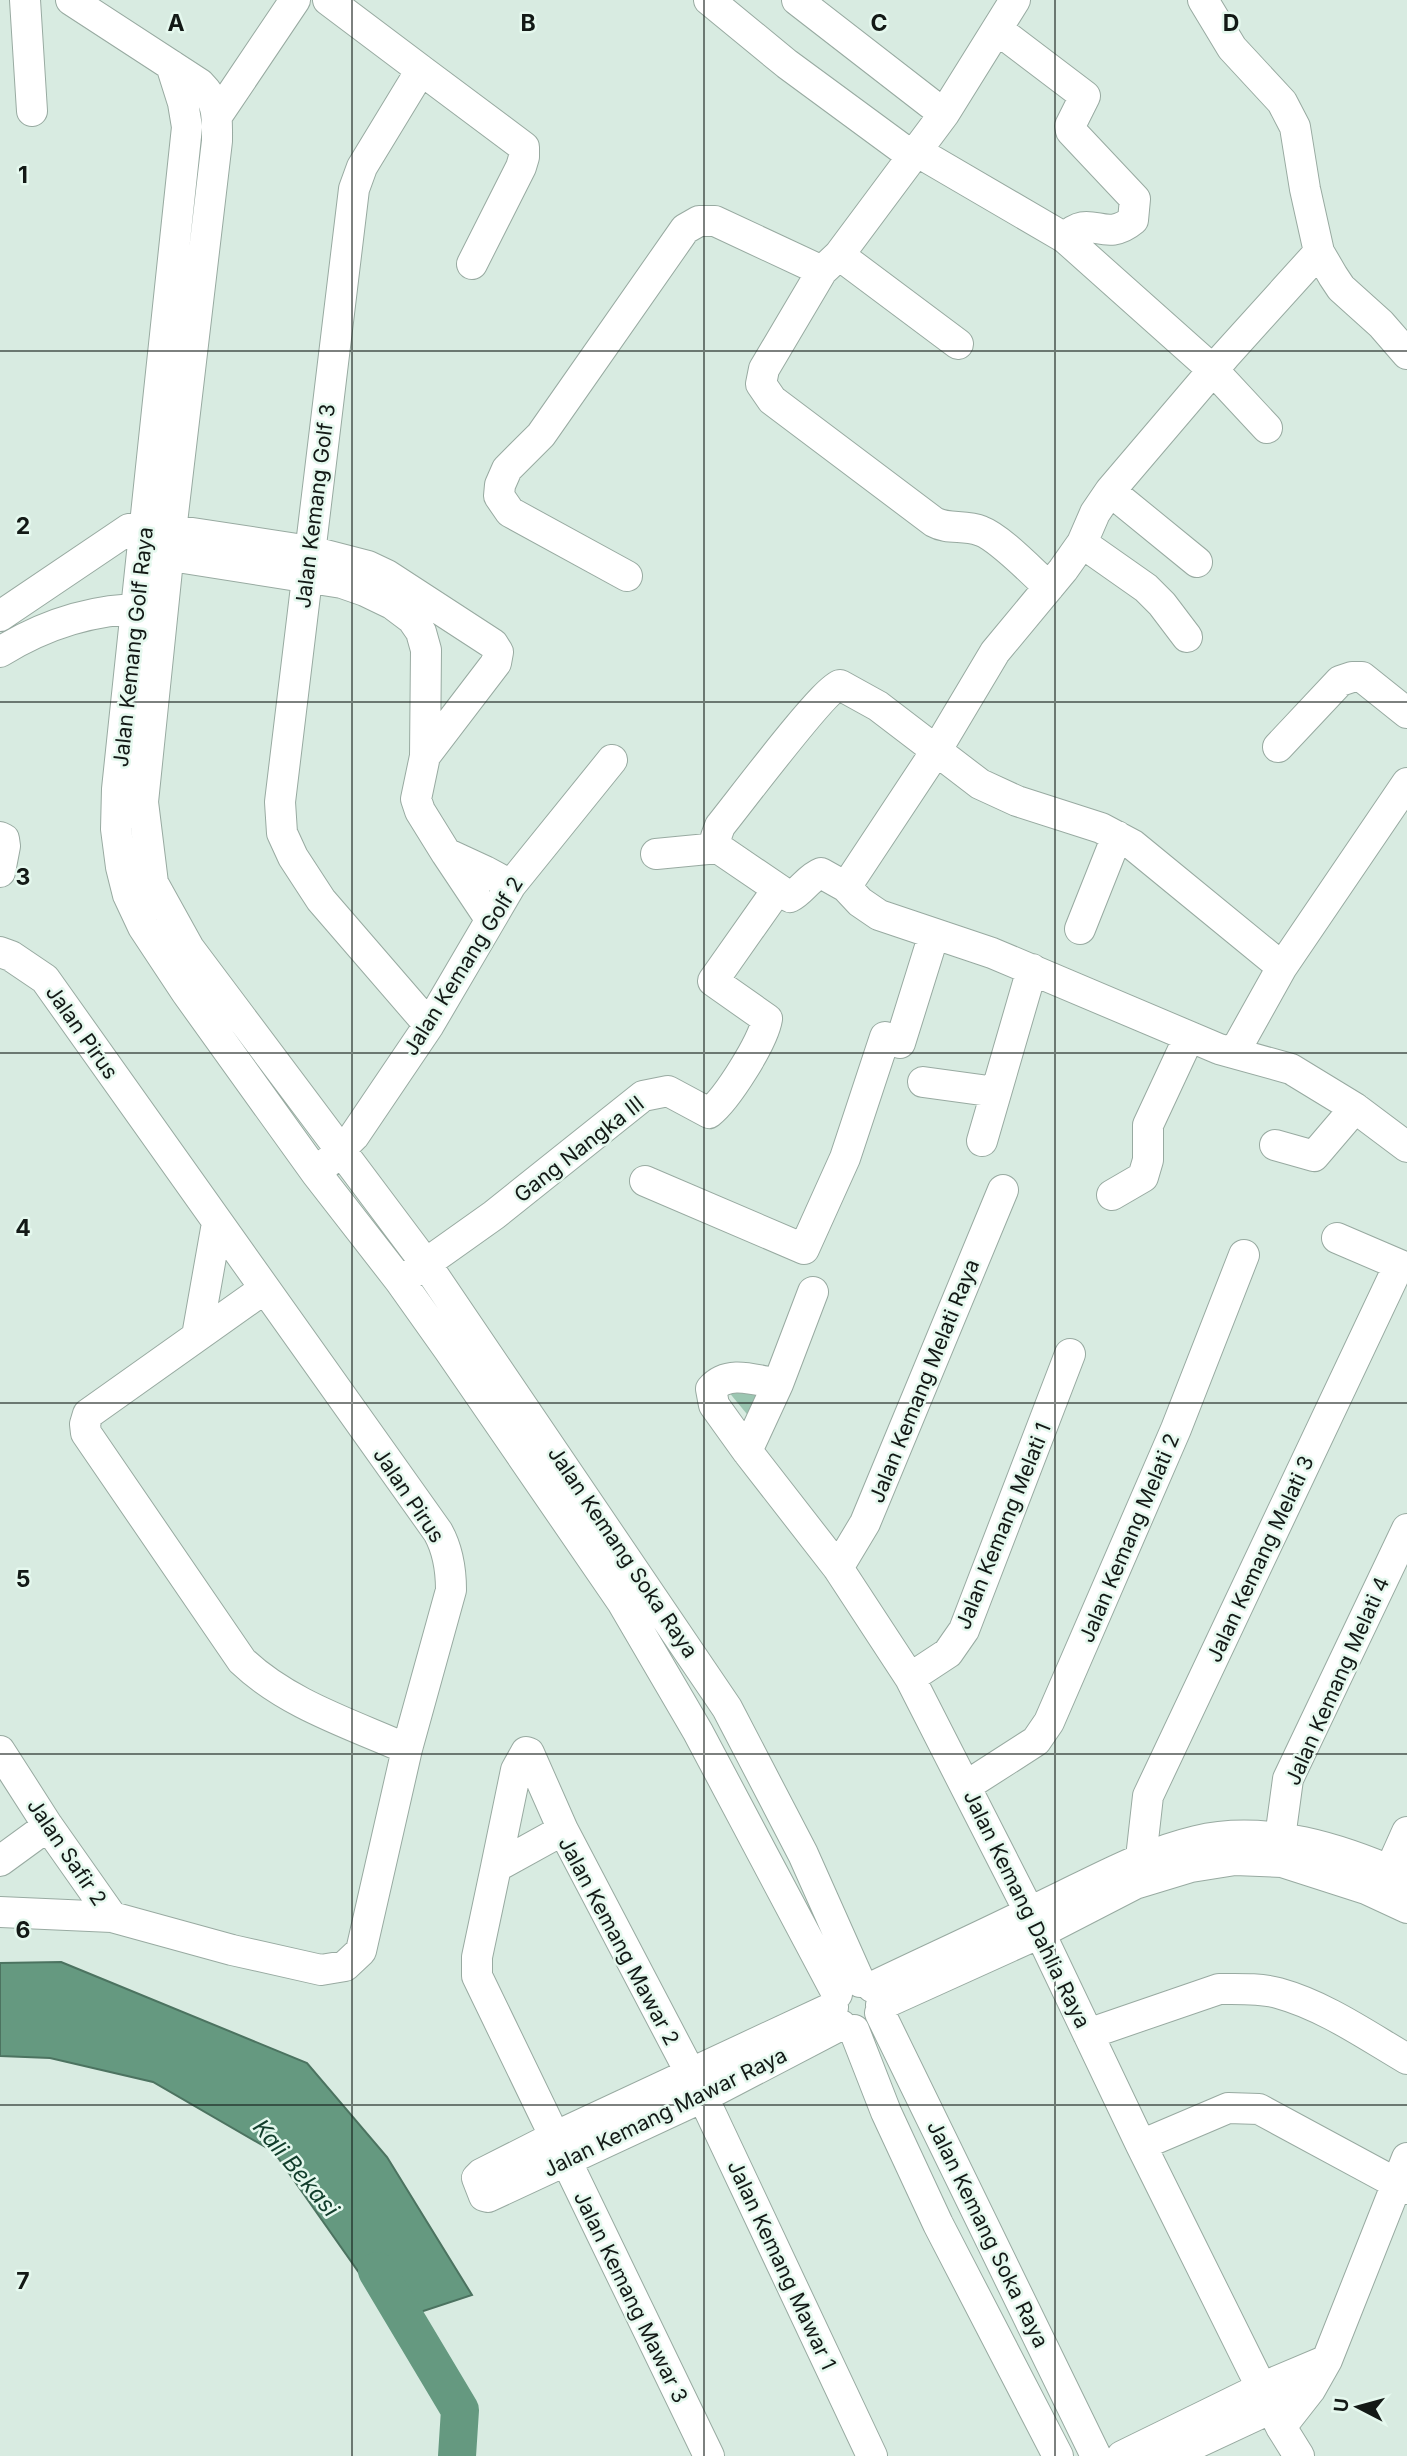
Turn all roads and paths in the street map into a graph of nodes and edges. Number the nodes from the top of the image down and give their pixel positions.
1 (26, 0) edge
2 (71, 0) edge
3 (295, 0) edge
4 (328, 0) edge
5 (709, 0) edge
6 (1015, 0) edge
7 (1203, 0) edge
8 (800, 1) edge
9 (998, 30) junction
10 (171, 65) junction
11 (421, 70) junction
12 (32, 111) dead end
13 (944, 114) junction
14 (217, 129) junction
15 (914, 153) junction
16 (1065, 238) junction
17 (1319, 252) junction
18 (830, 263) junction
19 (471, 264) dead end
20 (958, 344) dead end
21 (1407, 354) edge
22 (1213, 370) junction
23 (1266, 428) dead end
24 (1110, 491) junction
25 (157, 541) junction
26 (1082, 543) junction
27 (1197, 562) dead end
28 (309, 564) junction
29 (627, 576) dead end
30 (1049, 587) junction
31 (150, 609) junction
32 (0, 616) edge
33 (430, 621) junction
34 (1187, 637) dead end
35 (0, 653) edge
36 (1407, 713) edge
37 (138, 723) junction
38 (1278, 747) dead end
39 (936, 751) junction
40 (425, 756) junction
41 (612, 760) dead end
42 (1407, 783) edge
43 (1117, 836) junction
44 (0, 837) edge
45 (718, 848) junction
46 (446, 853) junction
47 (656, 854) dead end
48 (0, 872) edge
49 (511, 885) junction
50 (846, 887) junction
51 (777, 890) junction
52 (490, 919) junction
53 (1080, 929) dead end
54 (934, 934) junction
55 (0, 952) edge
56 (1282, 967) junction
57 (1032, 969) junction
58 (429, 1025) junction
59 (1189, 1037) junction
60 (1234, 1053) junction
61 (923, 1082) dead end
62 (996, 1092) junction
63 (1355, 1108) junction
64 (982, 1140) dead end
65 (1275, 1145) dead end
66 (1407, 1147) edge
67 (341, 1150) junction
68 (316, 1173) junction
69 (645, 1181) dead end
70 (1003, 1190) dead end
71 (1112, 1195) dead end
72 (217, 1223) junction
73 (1337, 1238) dead end
74 (1244, 1255) dead end
75 (426, 1264) junction
76 (1403, 1266) edge
77 (400, 1282) junction
78 (264, 1289) junction
79 (813, 1292) dead end
80 (197, 1336) junction
81 (1070, 1354) dead end
82 (778, 1384) junction
83 (747, 1451) junction
84 (1407, 1529) edge
85 (838, 1568) junction
86 (910, 1678) junction
87 (407, 1749) junction
88 (0, 1751) edge
89 (966, 1786) junction
90 (48, 1826) junction
91 (563, 1830) junction
92 (1407, 1832) edge
93 (1280, 1838) junction
94 (1141, 1858) junction
95 (0, 1861) edge
96 (496, 1867) junction
97 (1399, 1874) edge
98 (1407, 1909) edge
99 (0, 1912) edge
100 (112, 1917) junction
101 (1035, 1923) junction
102 (857, 2005) junction
103 (1088, 2034) junction
104 (1407, 2059) edge
105 (697, 2086) junction
106 (1141, 2145) junction
107 (560, 2149) junction
108 (1403, 2177) edge
109 (485, 2186) dead end
110 (1327, 2360) junction
111 (1272, 2407) junction
112 (709, 2456) edge
113 (872, 2456) edge
114 (1058, 2456) edge
115 (1096, 2456) edge
116 (1122, 2456) edge
117 (1169, 2456) edge
118 (1299, 2456) edge

1 - 12 street
2 - 10 street
3 - 14 street
4 - 11 street
5 - 15 street
6 - 9 street
7 - 17 street
8 - 13 street
9 - 13 street
9 - 16 street
10 - 14 street
10 - 25 street, Jalan Kemang Golf Raya
11 - 19 street
11 - 28 street, Jalan Kemang Golf 3
13 - 15 street
14 - 25 street, Jalan Kemang Golf Raya
15 - 16 street
15 - 18 street
16 - 22 street
17 - 21 street
17 - 22 street
18 - 20 street
18 - 29 street
18 - 30 street
22 - 23 street
22 - 24 street
24 - 26 street
24 - 27 street
25 - 28 street
25 - 31 street, Jalan Kemang Golf Raya
25 - 32 street
26 - 30 street
26 - 34 street
28 - 33 street
28 - 58 street, Jalan Kemang Golf 3
30 - 39 street
31 - 35 street
31 - 37 street, Jalan Kemang Golf Raya
33 - 40 street
33 - 40 street
36 - 38 street
37 - 67 street, Jalan Kemang Golf Raya
37 - 68 street, Jalan Kemang Golf Raya
39 - 43 street
39 - 45 street
39 - 50 street
40 - 46 street
41 - 49 street, Jalan Kemang Golf 2
42 - 56 street
43 - 53 street
43 - 56 street
44 - 48 street
45 - 47 street
45 - 51 street
46 - 49 street
46 - 52 street
49 - 52 street, Jalan Kemang Golf 2
50 - 51 street
50 - 54 street
51 - 75 street, Gang Nangka III
52 - 58 street, Jalan Kemang Golf 2
54 - 57 street
54 - 69 street
55 - 72 street, Jalan Pirus
56 - 60 street
57 - 59 street
57 - 62 street
58 - 67 street, Jalan Kemang Golf 2
59 - 60 street
59 - 71 street
60 - 63 street
61 - 62 street
62 - 64 street
63 - 65 street
63 - 66 street
67 - 68 street, Jalan Kemang Golf 2
67 - 75 street, Jalan Kemang Soka Raya
68 - 77 street, Jalan Kemang Soka Raya
70 - 85 street, Jalan Kemang Melati Raya
72 - 78 street, Jalan Pirus
72 - 80 street
73 - 76 street
74 - 89 street, Jalan Kemang Melati 2
75 - 77 street
75 - 102 street, Jalan Kemang Soka Raya
76 - 94 street, Jalan Kemang Melati 3
77 - 102 street, Jalan Kemang Soka Raya
78 - 80 street
78 - 87 street, Jalan Pirus
79 - 82 street
80 - 87 street
81 - 86 street, Jalan Kemang Melati 1
82 - 83 street
82 - 83 street, Jalan Kemang Dahlia Raya
83 - 85 street, Jalan Kemang Dahlia Raya
84 - 93 street, Jalan Kemang Melati 4
85 - 86 street, Jalan Kemang Dahlia Raya
86 - 89 street, Jalan Kemang Dahlia Raya
87 - 100 street, Jalan Pirus
88 - 90 street, Jalan Safir 2
89 - 101 street, Jalan Kemang Dahlia Raya
90 - 95 street
90 - 100 street, Jalan Safir 2
91 - 96 street, Jalan Kemang Mawar 2
91 - 96 street
91 - 105 street, Jalan Kemang Mawar 2
92 - 97 street
93 - 94 street, Jalan Kemang Mawar Raya
93 - 97 street, Jalan Kemang Mawar Raya
94 - 101 street, Jalan Kemang Mawar Raya
96 - 107 street
98 - 101 street, Jalan Kemang Mawar Raya
99 - 100 street, Jalan Pirus
101 - 102 street, Jalan Kemang Mawar Raya
101 - 103 street, Jalan Kemang Dahlia Raya
102 - 105 street, Jalan Kemang Mawar Raya
102 - 114 street, Jalan Kemang Soka Raya
102 - 115 street, Jalan Kemang Soka Raya
103 - 104 street
103 - 106 street, Jalan Kemang Dahlia Raya
105 - 107 street, Jalan Kemang Mawar Raya
105 - 113 street, Jalan Kemang Mawar 1
106 - 108 street
106 - 111 street, Jalan Kemang Dahlia Raya
107 - 109 street, Jalan Kemang Mawar Raya
107 - 112 street, Jalan Kemang Mawar 3
108 - 110 street
110 - 111 street
110 - 111 street
111 - 116 street
111 - 117 street
111 - 118 street, Jalan Kemang Dahlia Raya

